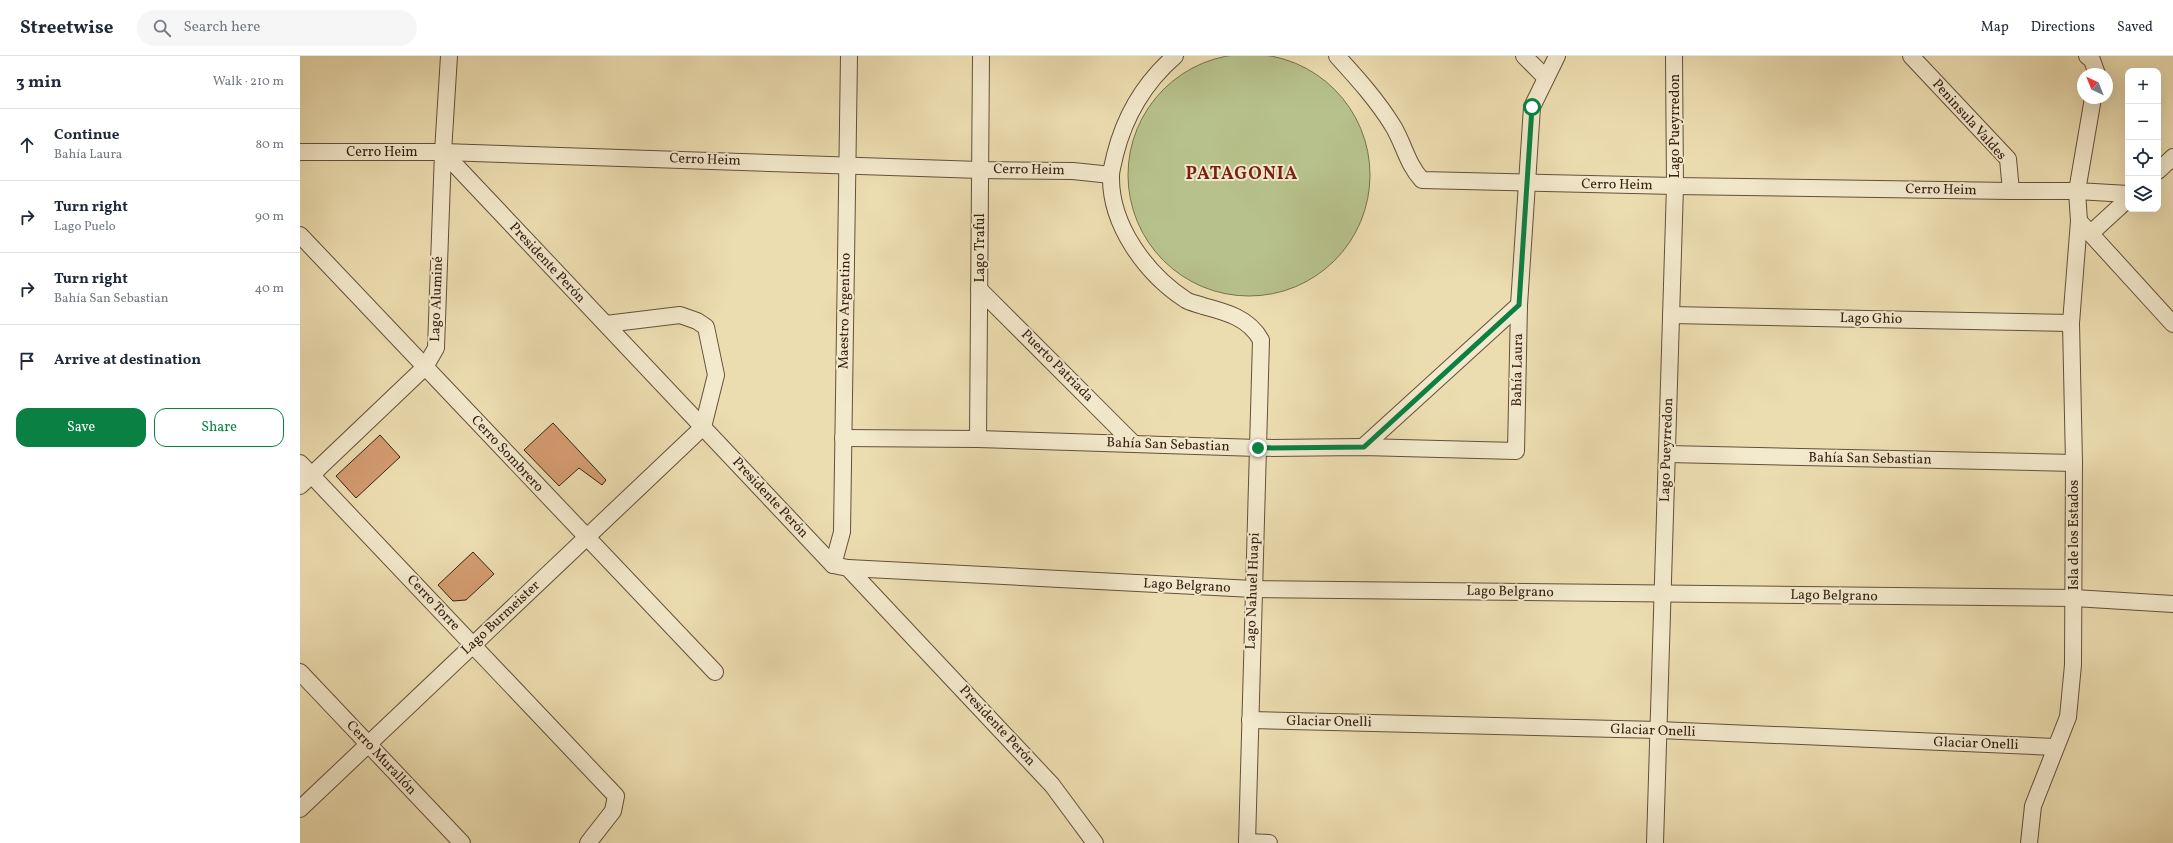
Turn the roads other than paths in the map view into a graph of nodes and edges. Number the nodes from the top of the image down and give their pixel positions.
1 (449, 56) edge
2 (849, 56) edge
3 (1175, 56) edge
4 (1337, 56) edge
5 (1524, 56) edge
6 (1557, 56) edge
7 (1674, 56) edge
8 (1911, 56) edge
9 (2087, 56) edge
10 (984, 58) edge
11 (2095, 68) edge
12 (1546, 78) junction
13 (2092, 104) edge
14 (300, 152) edge
15 (443, 152) junction
16 (2173, 157) edge
17 (846, 165) junction
18 (2161, 168) edge
19 (980, 170) junction
20 (1110, 175) junction
21 (1527, 183) junction
22 (1675, 186) junction
23 (2011, 191) junction
24 (2076, 191) junction
25 (2125, 194) edge
26 (2125, 202) edge
27 (2079, 221) junction
28 (2091, 233) junction
29 (300, 235) edge
30 (979, 289) junction
31 (1519, 305) junction
32 (1671, 315) junction
33 (2071, 323) junction
34 (606, 324) junction
35 (2173, 324) edge
36 (425, 367) junction
37 (703, 426) junction
38 (843, 438) junction
39 (978, 439) junction
40 (1134, 444) junction
41 (1364, 447) junction
42 (1258, 448) junction
43 (1516, 451) joint
44 (1667, 454) junction
45 (300, 463) edge
46 (2074, 463) junction
47 (312, 475) junction
48 (300, 486) edge
49 (586, 537) junction
50 (841, 566) junction
51 (1253, 589) junction
52 (1663, 594) junction
53 (2074, 598) junction
54 (2173, 604) edge
55 (473, 645) junction
56 (300, 672) edge
57 (715, 672) dead end
58 (1250, 720) junction
59 (1659, 730) junction
60 (368, 744) junction
61 (2056, 747) junction
62 (300, 809) edge
63 (1247, 842) edge
64 (462, 843) edge
65 (588, 843) edge
66 (1095, 843) edge
67 (1269, 843) edge
68 (1655, 843) edge
69 (2029, 843) edge

1 - 15 street, Lago Aluminé
2 - 17 street, Maestro Argentino
3 - 20 street
4 - 21 street, Cerro Heim
5 - 12 street
6 - 12 street, Bahía Laura
7 - 22 street, Lago Pueyrredon
8 - 23 street, Peninsula Valdes
9 - 11 street
10 - 19 street, Lago Traful
12 - 21 street, Bahía Laura
13 - 24 street
14 - 15 street, Cerro Heim
15 - 17 street, Cerro Heim
15 - 34 street, Presidente Perón
15 - 36 street, Lago Aluminé
16 - 18 street
17 - 19 street, Cerro Heim
17 - 38 street, Maestro Argentino
19 - 20 street, Cerro Heim
19 - 30 street, Lago Traful
20 - 42 street, Lago Nahuel Huapi
21 - 22 street, Cerro Heim
21 - 31 street, Bahía Laura
22 - 23 street, Cerro Heim
22 - 32 street, Lago Pueyrredon
23 - 24 street
24 - 25 street
24 - 27 street
26 - 28 street
27 - 28 street
27 - 33 street, Isla de los Estados
28 - 35 street
29 - 36 street, Cerro Sombrero
30 - 39 street, Lago Traful
30 - 40 street, Puerto Patriada
31 - 41 street
31 - 43 street, Bahía Laura
32 - 33 street, Lago Ghio
32 - 44 street, Lago Pueyrredon
33 - 46 street, Isla de los Estados
34 - 37 street, Presidente Perón
34 - 37 street
36 - 47 street, Lago Aluminé
36 - 49 street, Cerro Sombrero
37 - 49 street, Lago Burmeister
37 - 50 street, Presidente Perón
38 - 39 street, Bahía San Sebastian
38 - 50 street, Maestro Argentino
39 - 40 street, Bahía San Sebastian
40 - 42 street, Bahía San Sebastian
41 - 42 street, Bahía San Sebastian
41 - 43 street, Bahía San Sebastian
42 - 51 street, Lago Nahuel Huapi
44 - 46 street, Bahía San Sebastian
44 - 52 street, Lago Pueyrredon
45 - 47 street, Cerro Torre
46 - 53 street, Isla de los Estados
47 - 48 street, Lago Aluminé
47 - 55 street, Cerro Torre
49 - 55 street, Lago Burmeister
49 - 57 street, Cerro Sombrero
50 - 51 street, Lago Belgrano
50 - 66 street, Presidente Perón
51 - 52 street, Lago Belgrano
51 - 58 street, Lago Nahuel Huapi
52 - 53 street, Lago Belgrano
52 - 59 street, Lago Pueyrredon
53 - 54 street, Lago Belgrano
53 - 61 street, Isla de los Estados
55 - 60 street, Lago Burmeister
55 - 65 street, Cerro Torre
56 - 60 street, Cerro Murallón
58 - 59 street, Glaciar Onelli
58 - 63 street, Lago Nahuel Huapi
59 - 61 street, Glaciar Onelli
59 - 68 street, Lago Pueyrredon
60 - 62 street, Lago Burmeister
60 - 64 street, Cerro Murallón
61 - 69 street, Isla de los Estados
63 - 67 street

